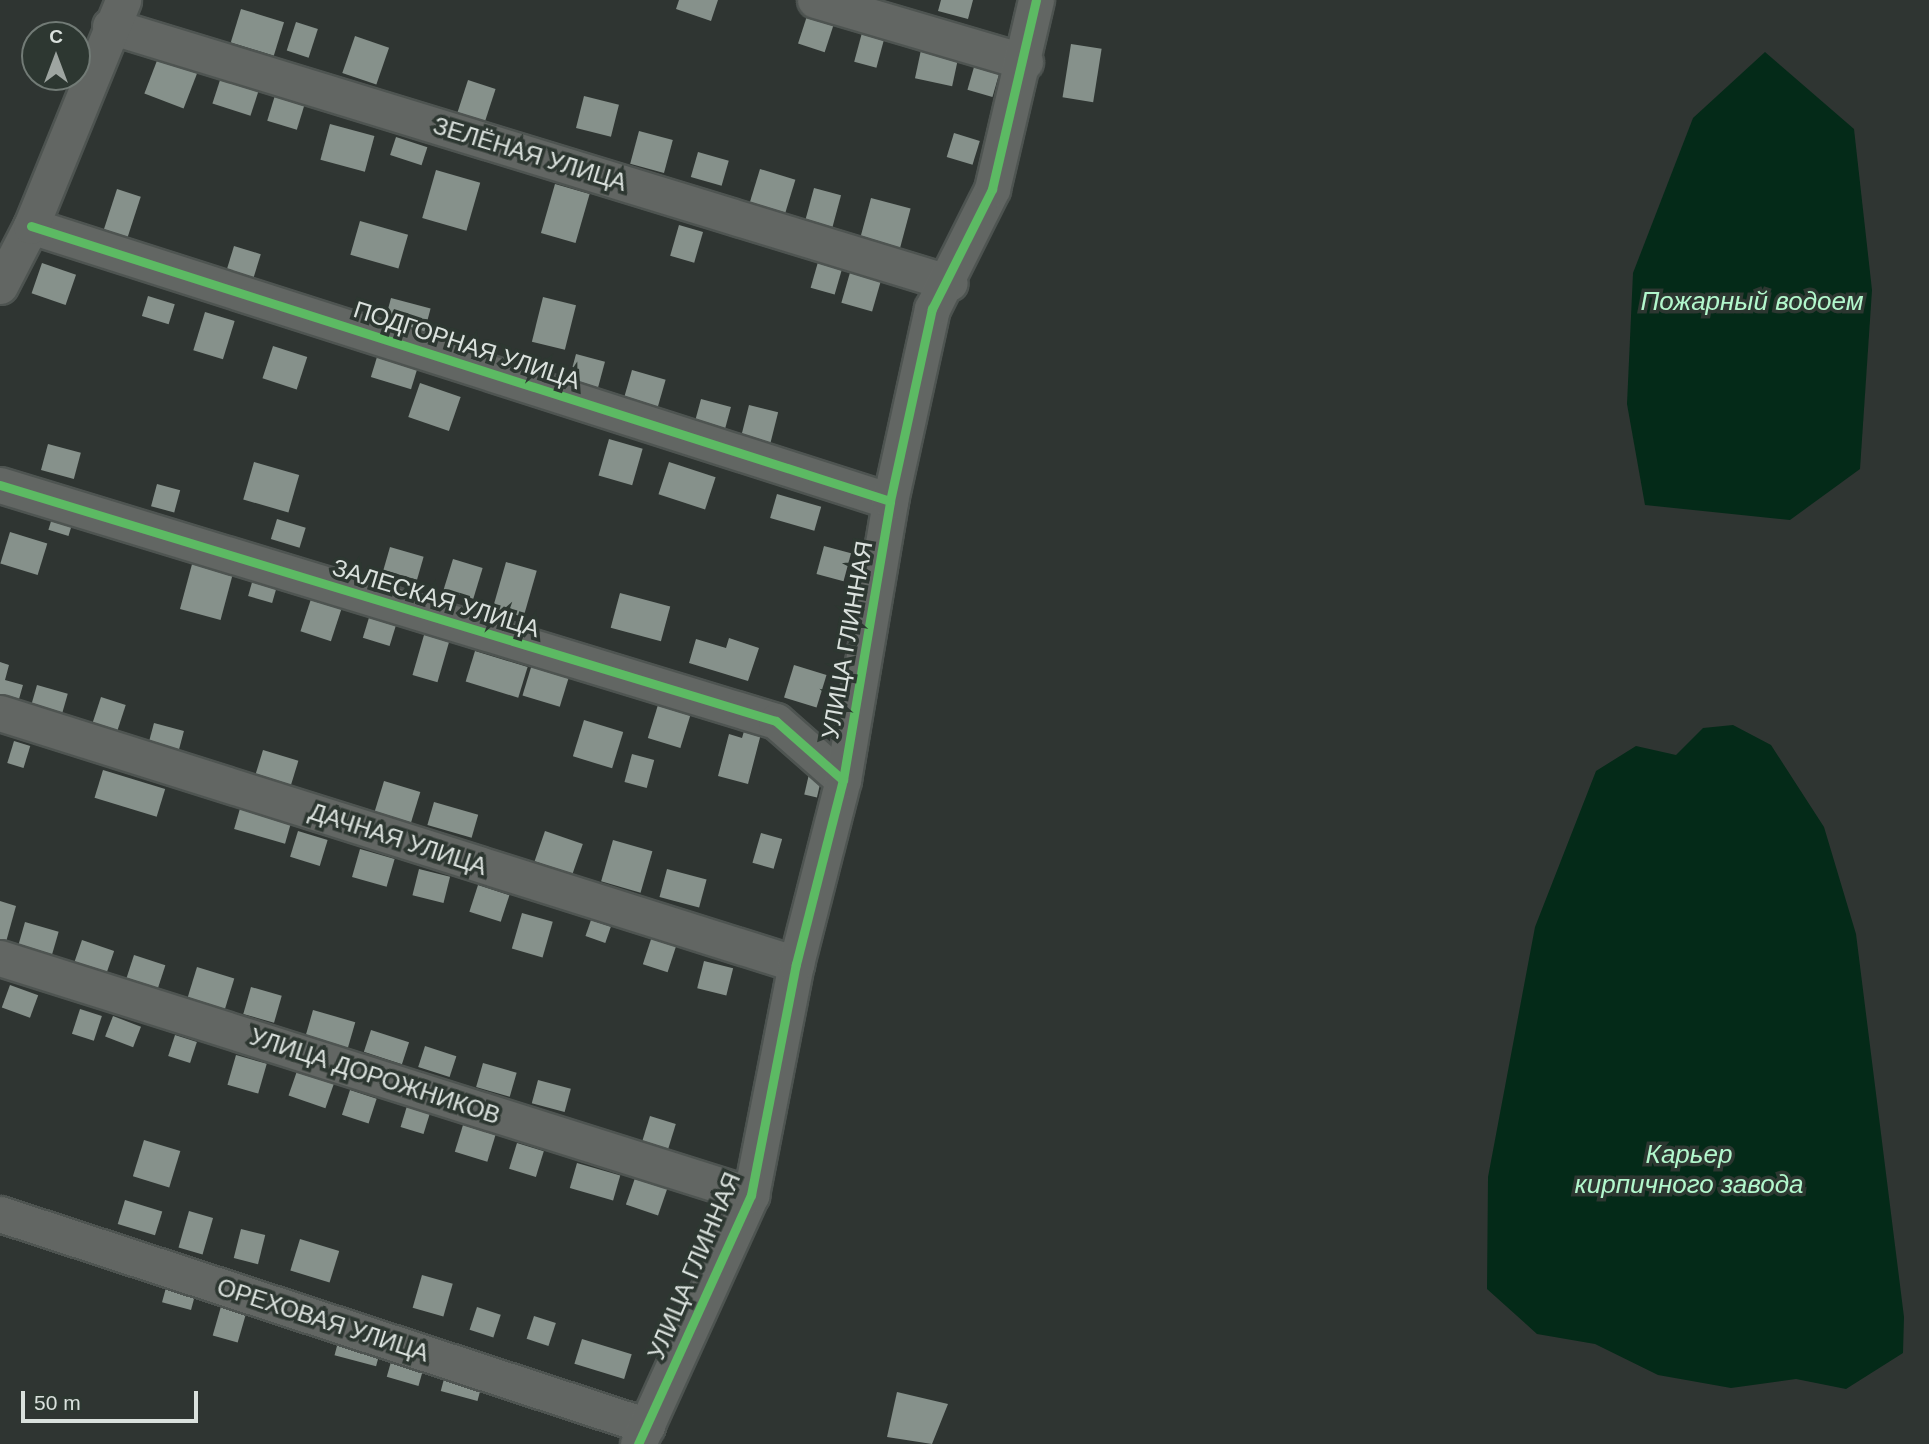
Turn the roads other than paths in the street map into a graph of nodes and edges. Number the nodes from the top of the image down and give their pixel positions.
1 (815, 0) edge
2 (1036, 0) edge
3 (117, 13) edge
4 (1025, 62) junction
5 (31, 226) junction
6 (950, 283) junction
7 (0, 286) edge
8 (0, 485) edge
9 (890, 501) junction
10 (0, 713) edge
11 (843, 780) junction
12 (0, 958) edge
13 (796, 964) junction
14 (751, 1195) junction
15 (0, 1214) edge
16 (642, 1435) edge

1 - 4 street
2 - 4 street, УЛИЦА ГЛИННАЯ
3 - 5 street
3 - 6 street, ЗЕЛЁНАЯ УЛИЦА
4 - 6 street, УЛИЦА ГЛИННАЯ
5 - 7 street
5 - 9 street, ПОДГОРНАЯ УЛИЦА
6 - 9 street, УЛИЦА ГЛИННАЯ
8 - 11 street, ЗАЛЕСКАЯ УЛИЦА
9 - 11 street, УЛИЦА ГЛИННАЯ
10 - 13 street, ДАЧНАЯ УЛИЦА
11 - 13 street, УЛИЦА ГЛИННАЯ
12 - 14 street, УЛИЦА ДОРОЖНИКОВ
13 - 14 street, УЛИЦА ГЛИННАЯ
14 - 16 street, УЛИЦА ГЛИННАЯ
15 - 16 street, ОРЕХОВАЯ УЛИЦА

